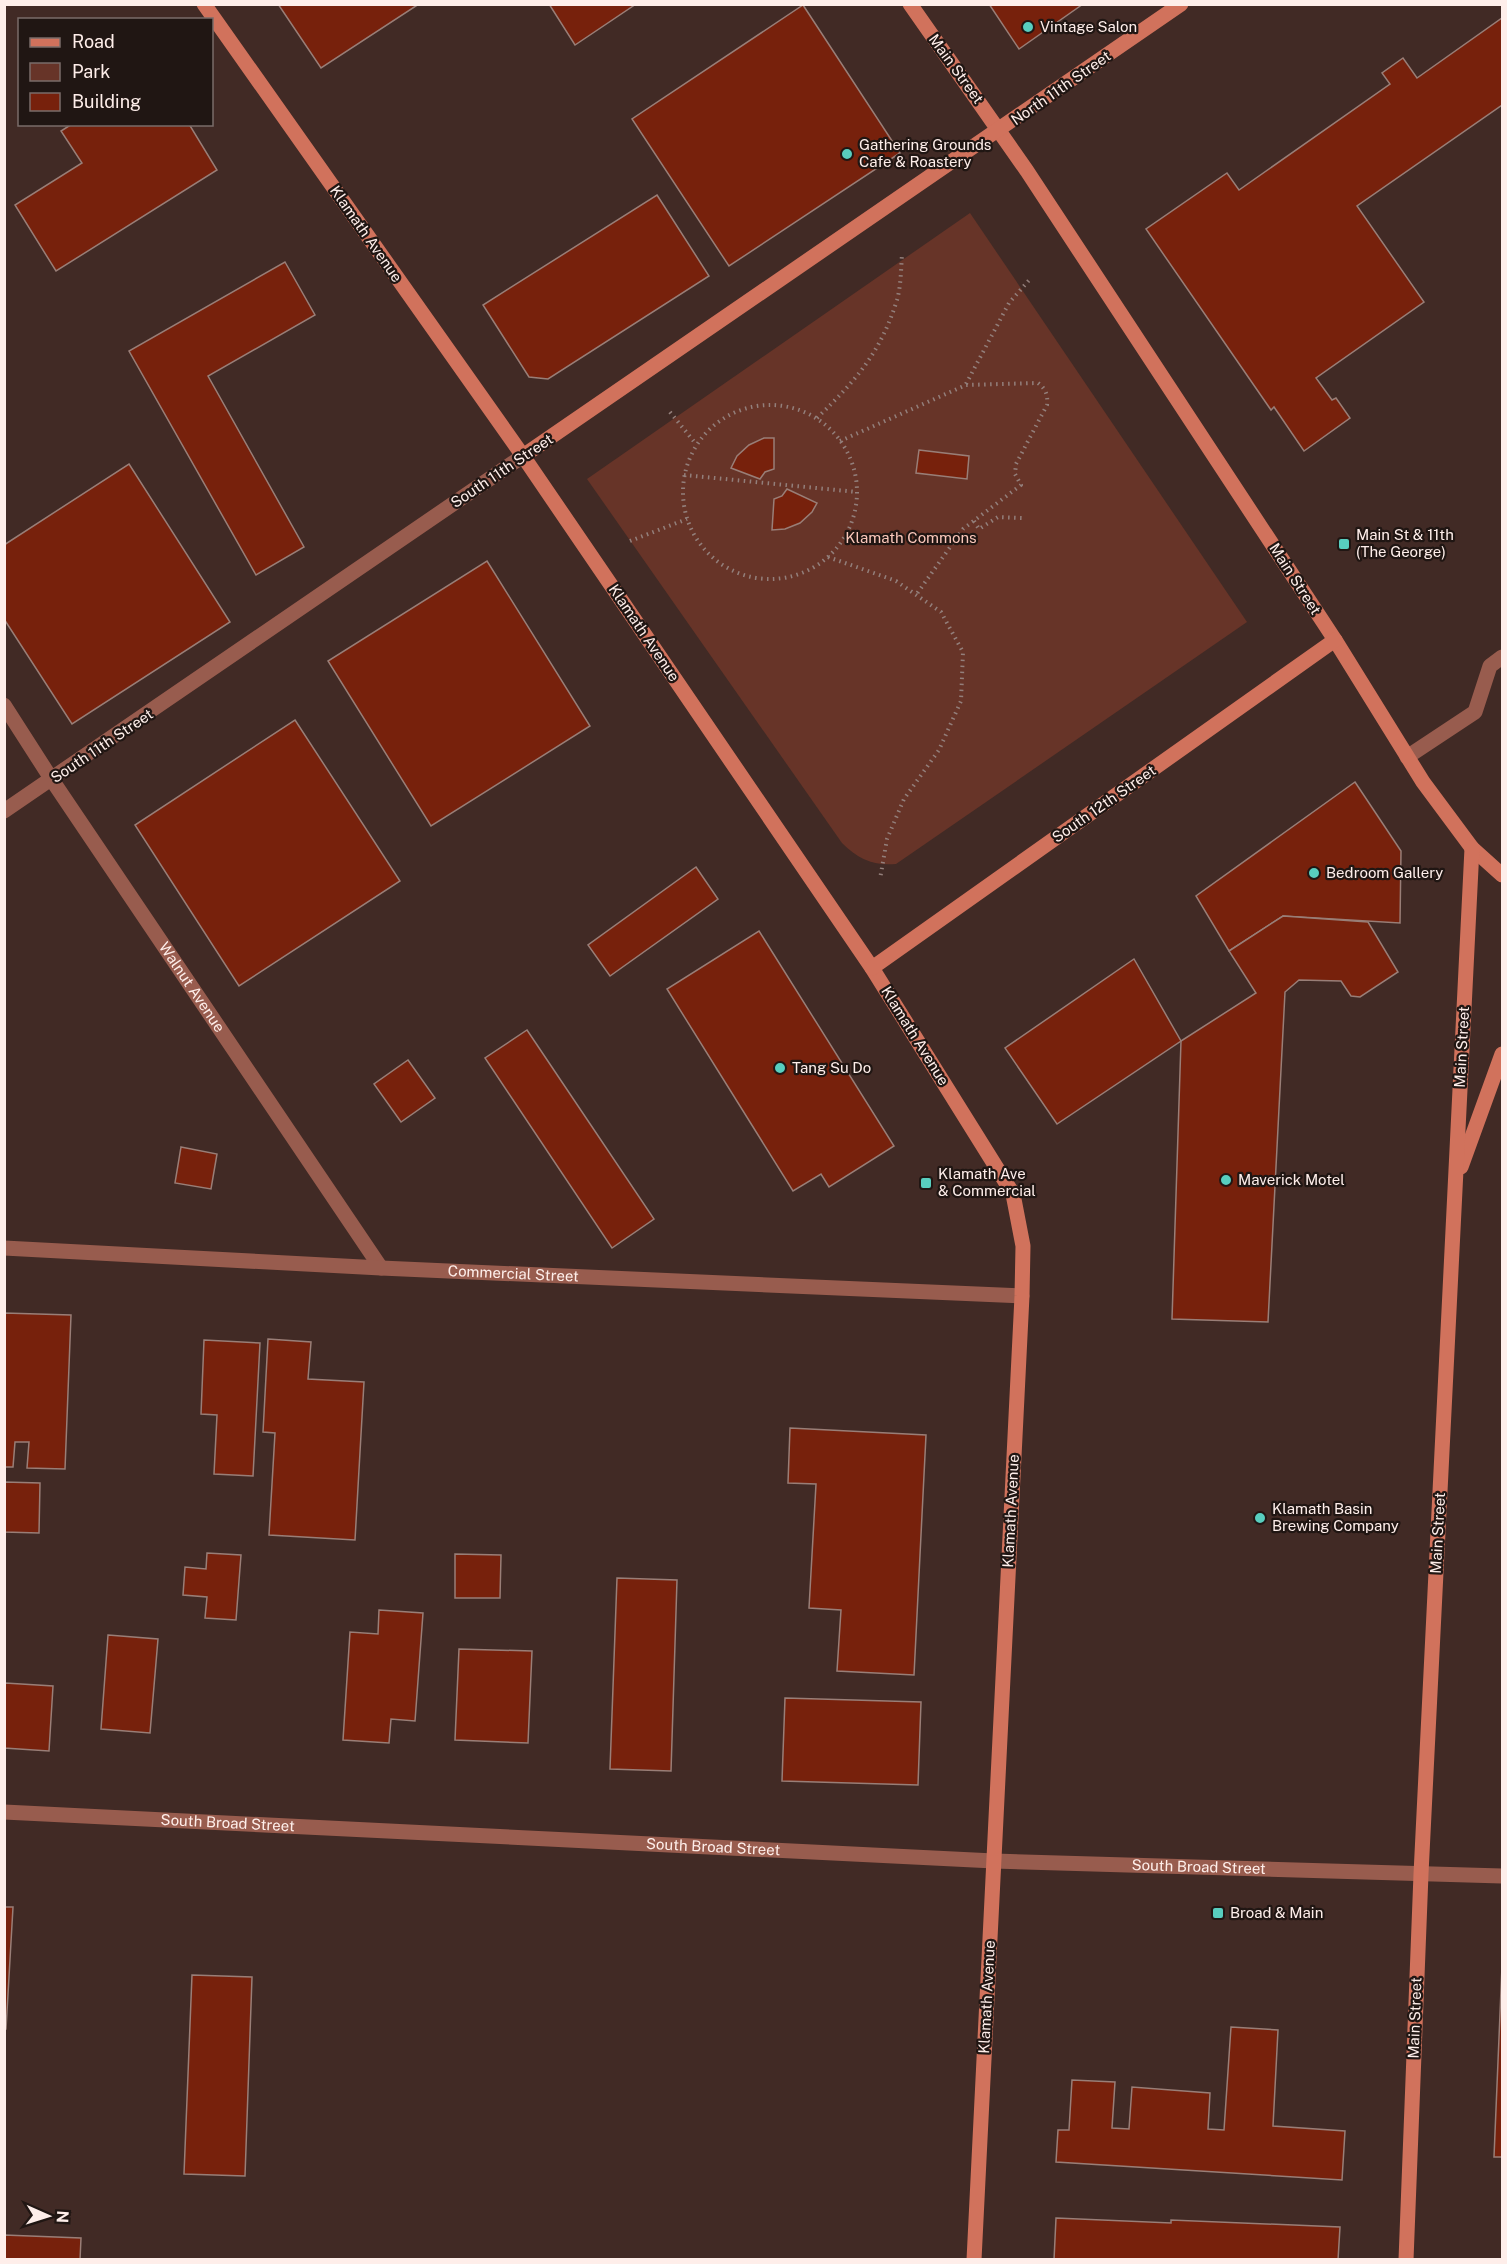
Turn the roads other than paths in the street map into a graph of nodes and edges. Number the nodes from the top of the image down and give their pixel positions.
1 (204, 4) edge
2 (910, 4) edge
3 (1181, 4) edge
4 (1000, 130) junction
5 (523, 456) junction
6 (1335, 640) junction
7 (1503, 657) edge
8 (4, 705) edge
9 (1407, 757) junction
10 (52, 780) junction
11 (4, 811) edge
12 (1473, 848) junction
13 (1503, 875) edge
14 (872, 968) junction
15 (1503, 1054) edge
16 (1456, 1181) junction
17 (4, 1248) edge
18 (381, 1268) junction
19 (1022, 1296) junction
20 (4, 1812) edge
21 (994, 1861) junction
22 (1421, 1874) junction
23 (1503, 1876) edge
24 (974, 2259) edge
25 (1406, 2259) edge

1 - 5 street, Klamath Avenue
2 - 4 street, Main Street
3 - 4 street, North 11th Street
4 - 5 street, South 11th Street
4 - 6 street, Main Street
5 - 10 street, South 11th Street
5 - 14 street, Klamath Avenue
6 - 9 street, Main Street
6 - 14 street, South 12th Street
7 - 9 street
8 - 10 street, Walnut Avenue
9 - 12 street, Main Street
10 - 11 street, South 11th Street
10 - 18 street, Walnut Avenue
12 - 13 street
12 - 16 street, Main Street
14 - 19 street, Klamath Avenue
15 - 16 street
16 - 22 street, Main Street
17 - 18 street, Commercial Street
18 - 19 street, Commercial Street
19 - 21 street, Klamath Avenue
20 - 21 street, South Broad Street
21 - 22 street, South Broad Street
21 - 24 street, Klamath Avenue
22 - 23 street, South Broad Street
22 - 25 street, Main Street

